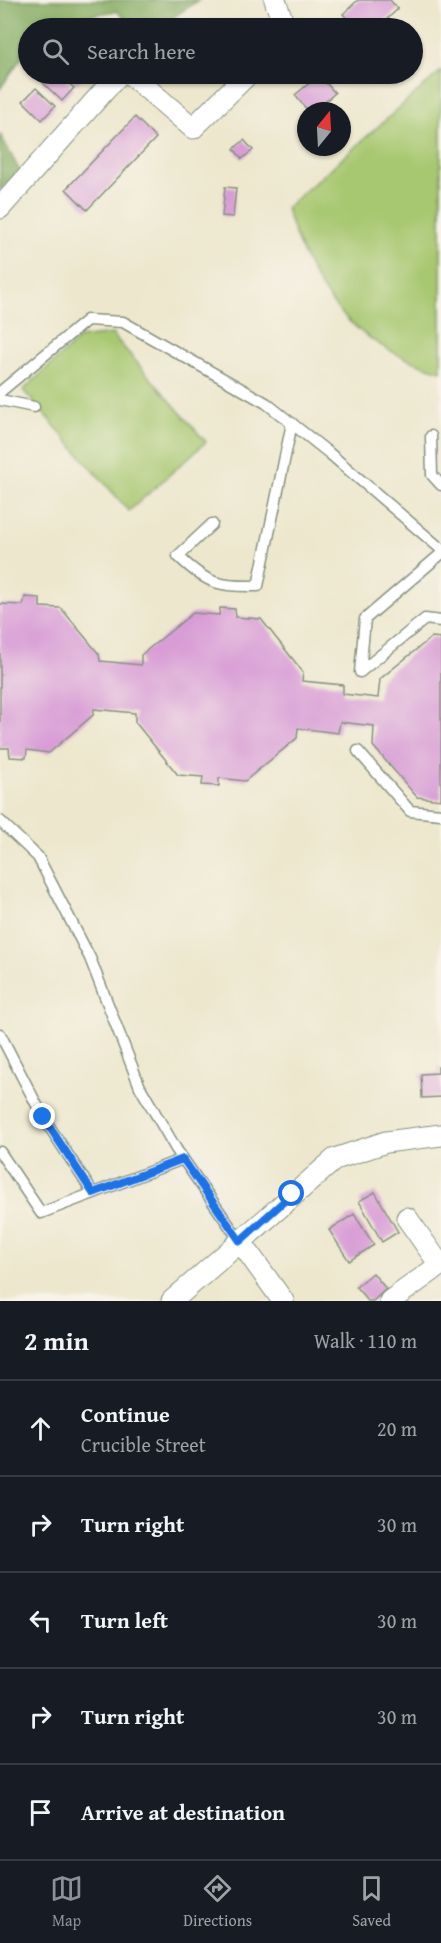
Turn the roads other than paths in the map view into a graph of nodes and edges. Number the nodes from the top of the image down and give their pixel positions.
1 (275, 0) edge
2 (281, 18) edge
3 (110, 84) edge
4 (142, 84) edge
5 (238, 84) edge
6 (0, 208) edge
7 (0, 392) edge
8 (0, 400) edge
9 (34, 406) dead end
10 (292, 423) junction
11 (431, 436) dead end
12 (441, 485) edge
13 (212, 524) dead end
14 (441, 549) edge
15 (441, 554) edge
16 (441, 621) edge
17 (358, 751) dead end
18 (441, 814) edge
19 (0, 821) edge
20 (0, 1035) edge
21 (441, 1135) edge
22 (0, 1152) edge
23 (183, 1159) junction
24 (93, 1193) junction
25 (406, 1218) dead end
26 (240, 1241) junction
27 (440, 1266) edge
28 (172, 1301) edge
29 (283, 1301) edge
30 (390, 1301) edge

1 - 2 street
3 - 6 street
4 - 5 street
7 - 10 lane
8 - 9 lane
10 - 13 lane
10 - 14 lane
11 - 12 lane
15 - 16 lane
17 - 18 lane
19 - 23 lane
20 - 24 lane
21 - 26 street
22 - 24 lane
23 - 24 lane
23 - 26 lane
25 - 27 street
26 - 28 street
26 - 29 street
27 - 30 street

